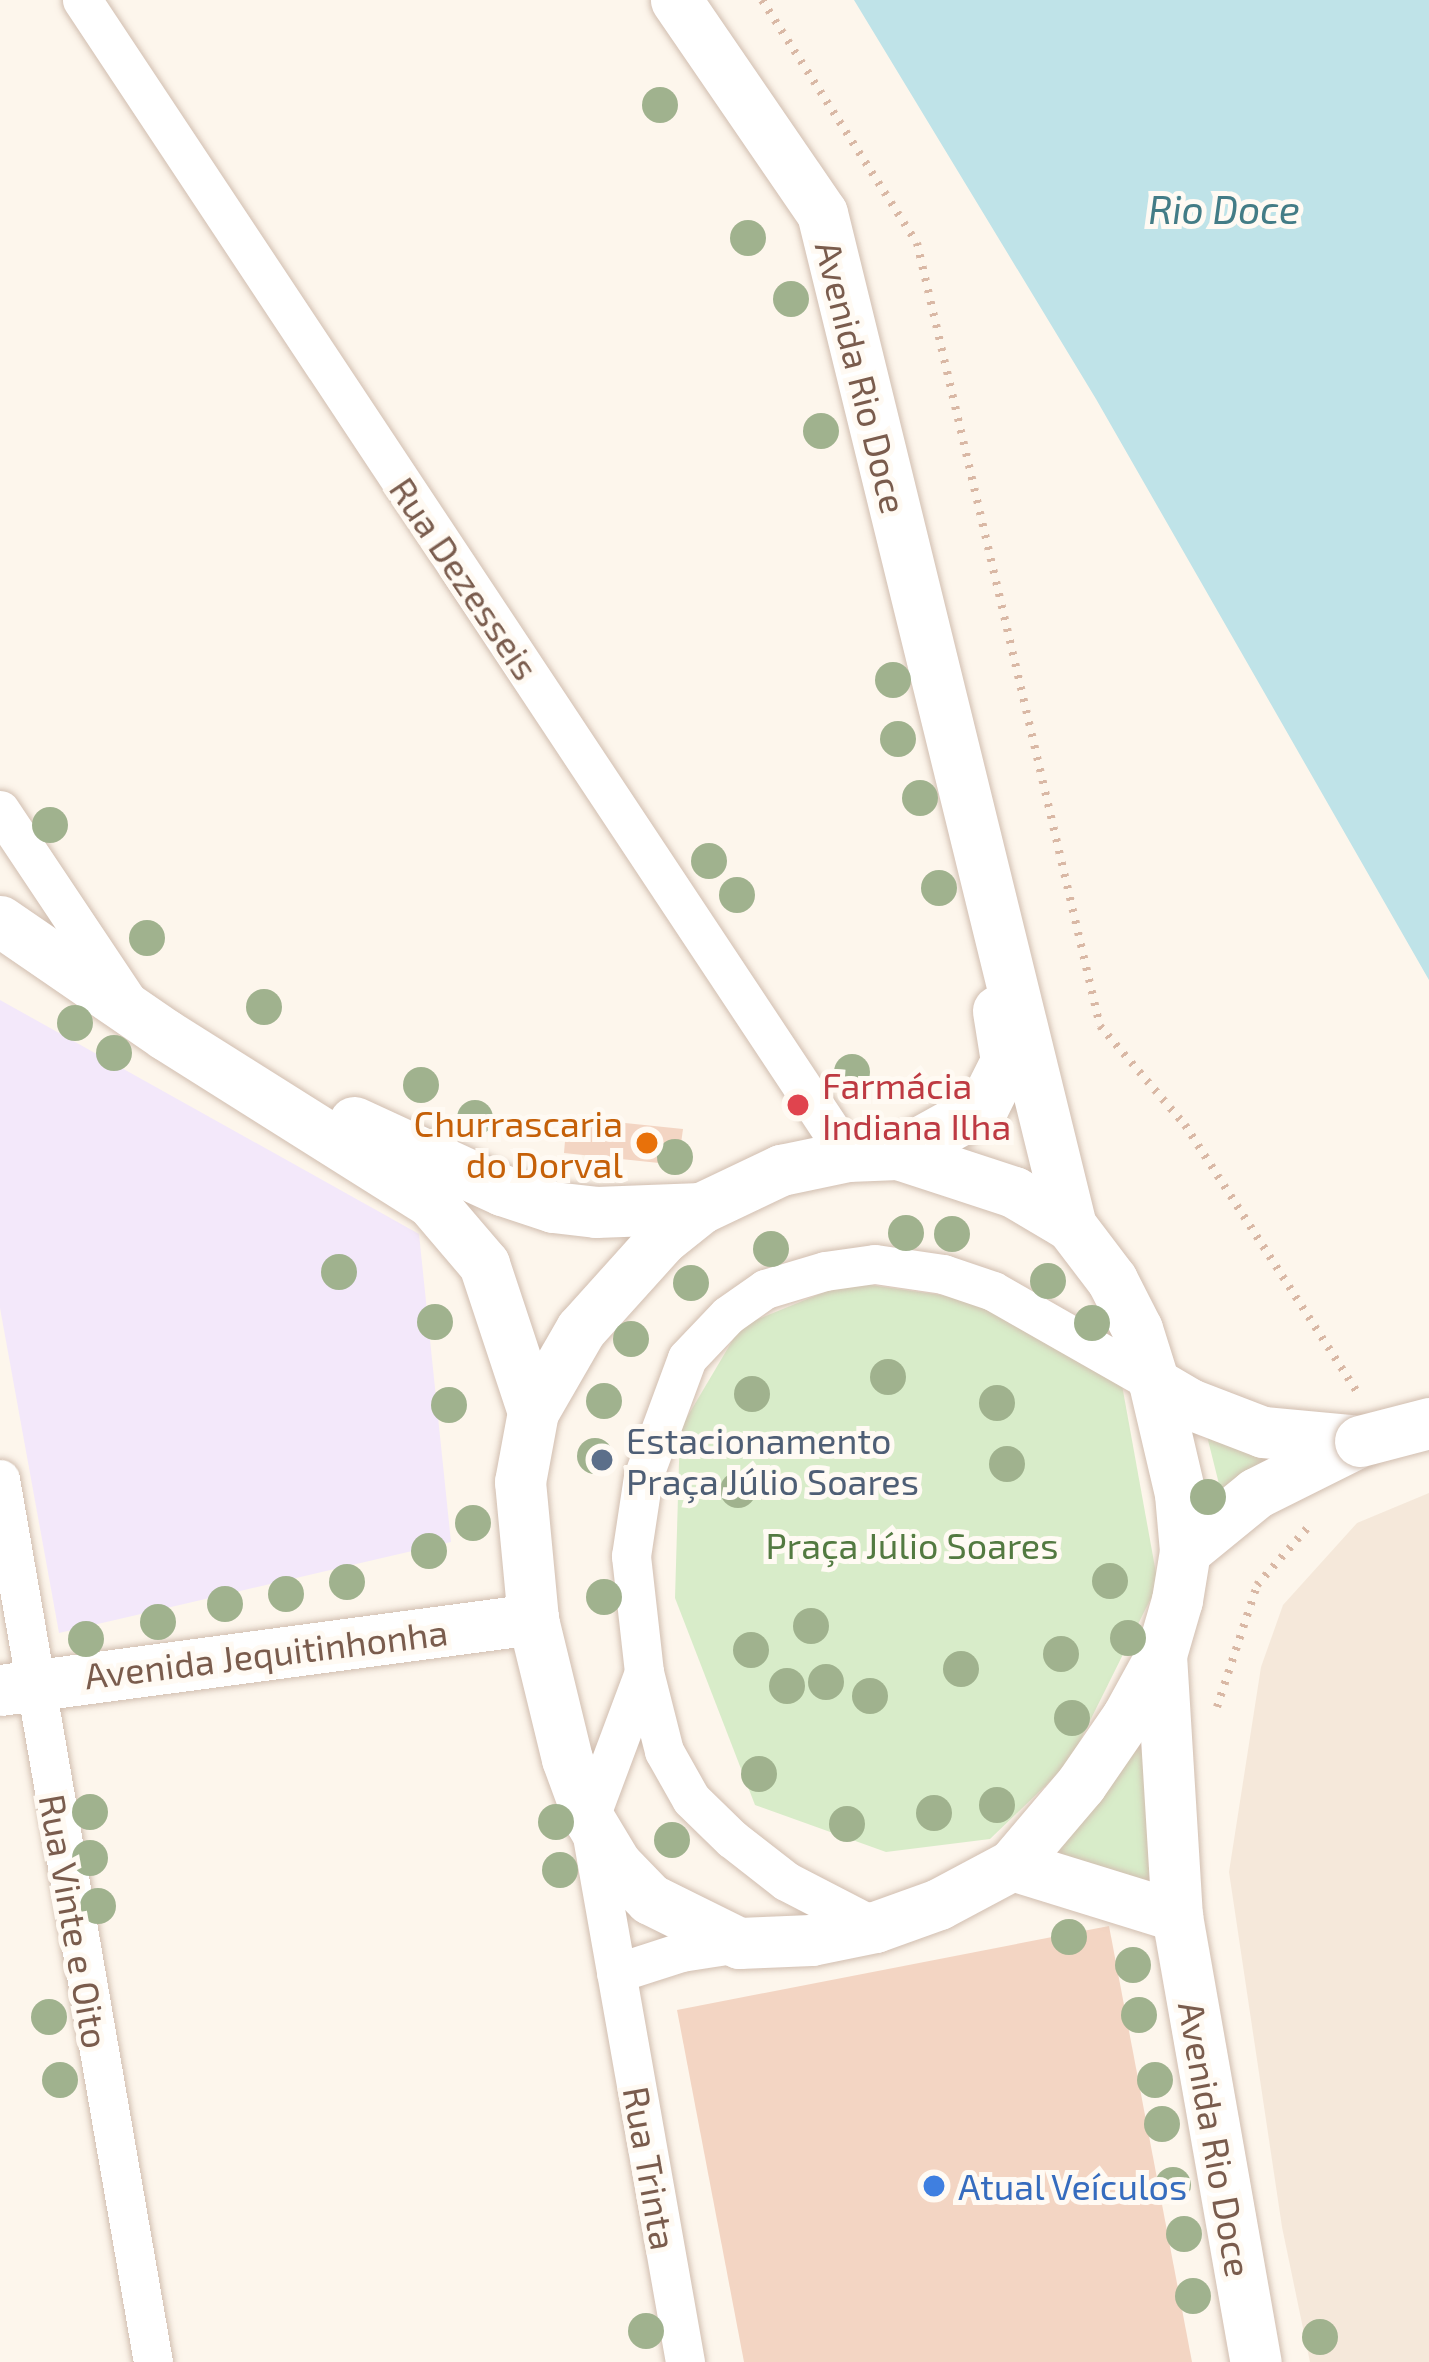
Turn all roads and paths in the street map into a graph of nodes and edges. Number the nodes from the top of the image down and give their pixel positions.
1 (82, 0) edge
2 (676, 0) edge
3 (762, 0) edge
4 (964, 791) junction
5 (0, 810) edge
6 (0, 921) edge
7 (150, 1025) junction
8 (873, 1155) junction
9 (701, 1208) junction
10 (1071, 1226) junction
11 (1154, 1383) junction
12 (533, 1412) junction
13 (1429, 1423) edge
14 (1368, 1439) junction
15 (0, 1479) edge
16 (1320, 1517) dead end
17 (1186, 1551) junction
18 (533, 1618) junction
19 (1161, 1654) junction
20 (644, 1672) junction
21 (16, 1687) edge
22 (1216, 1709) dead end
23 (590, 1819) junction
24 (1012, 1864) junction
25 (1177, 1916) junction
26 (875, 1927) junction
27 (739, 1943) junction
28 (616, 1973) junction
29 (153, 2362) edge
30 (686, 2362) edge
31 (1256, 2362) edge

1 - 8 street, Rua Dezesseis
2 - 4 street, Avenida Rio Doce
3 - 14 path
4 - 8 street, Avenida Rio Doce
4 - 10 street, Avenida Rio Doce
5 - 7 street
6 - 7 street
7 - 9 street
7 - 12 street
8 - 9 street
8 - 10 street
9 - 12 street
10 - 11 street
11 - 14 street
11 - 17 street
11 - 20 street
12 - 18 street
13 - 14 street, bridge
14 - 17 street
15 - 21 street, Rua Vinte e Oito
16 - 22 path
17 - 19 street
18 - 21 street, Avenida Jequitinhonha
18 - 23 street
19 - 24 street
19 - 25 street, Avenida Rio Doce
20 - 23 street
20 - 26 street
21 - 29 street, Rua Vinte e Oito
23 - 27 street
23 - 28 street, Rua Trinta
24 - 25 street
24 - 26 street
25 - 31 street, Avenida Rio Doce
26 - 27 street
27 - 28 street
28 - 30 street, Rua Trinta

